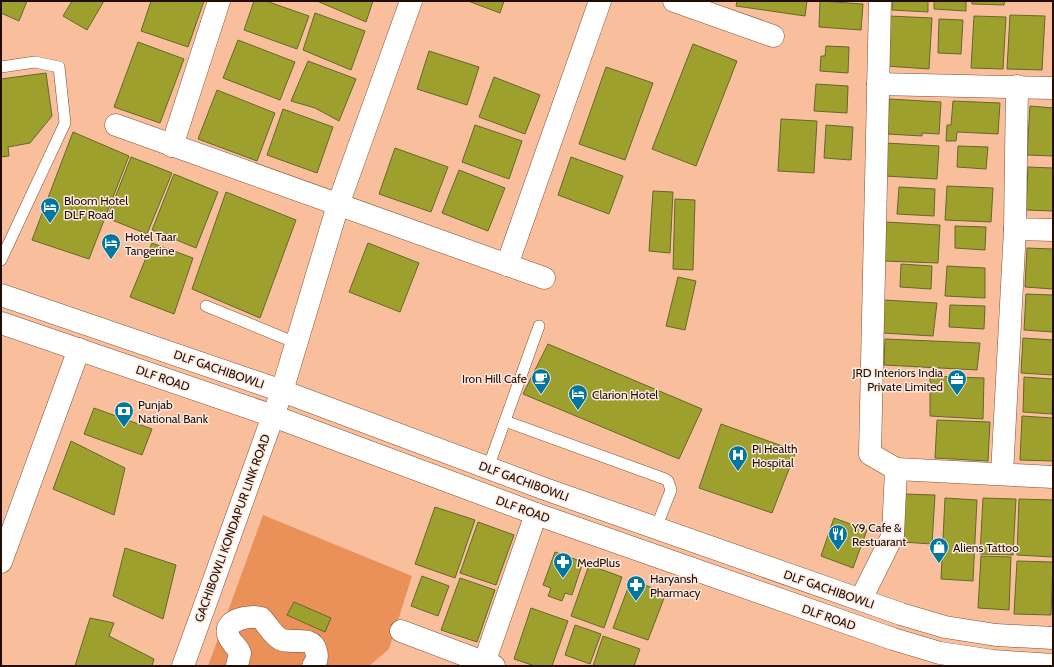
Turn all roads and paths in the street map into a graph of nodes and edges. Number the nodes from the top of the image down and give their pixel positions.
1 (219, 1) edge
2 (411, 1) edge
3 (600, 1) edge
4 (674, 1) edge
5 (880, 1) edge
6 (773, 36) dead end
7 (1, 67) edge
8 (878, 84) junction
9 (1017, 86) junction
10 (1053, 88) edge
11 (116, 125) dead end
12 (172, 146) junction
13 (338, 205) junction
14 (1015, 229) junction
15 (1053, 230) edge
16 (4, 249) edge
17 (1, 260) edge
18 (507, 265) junction
19 (544, 278) dead end
20 (1, 295) edge
21 (206, 306) dead end
22 (1, 323) edge
23 (539, 326) dead end
24 (296, 343) junction
25 (79, 349) junction
26 (282, 391) junction
27 (273, 416) junction
28 (505, 421) junction
29 (488, 468) junction
30 (896, 469) junction
31 (1002, 474) junction
32 (1053, 477) edge
33 (536, 514) junction
34 (656, 528) junction
35 (1, 562) edge
36 (861, 599) junction
37 (401, 631) dead end
38 (1053, 638) edge
39 (487, 665) edge
40 (1053, 665) edge
41 (183, 666) edge
42 (237, 666) edge
43 (313, 666) edge

1 - 12 street
2 - 13 street, GACHIBOWLI KONDAPUR LINK ROAD
3 - 18 street
4 - 6 street
5 - 8 street
7 - 16 lane
8 - 9 street
8 - 30 street
9 - 10 street
9 - 14 street
11 - 12 street
12 - 13 street
13 - 18 street
13 - 24 street, GACHIBOWLI KONDAPUR LINK ROAD
14 - 15 street
14 - 31 street
16 - 17 lane
18 - 19 street
20 - 26 street, DLF GACHIBOWLI
21 - 24 lane
22 - 25 street, DLF ROAD
23 - 28 lane
24 - 26 street, GACHIBOWLI KONDAPUR LINK ROAD
25 - 27 street, DLF ROAD
25 - 35 street
26 - 27 street, GACHIBOWLI KONDAPUR LINK ROAD
26 - 29 street, DLF GACHIBOWLI
27 - 33 street, DLF ROAD
27 - 41 street, GACHIBOWLI KONDAPUR LINK ROAD
28 - 29 lane
28 - 34 lane
29 - 34 street, DLF GACHIBOWLI
30 - 31 street
30 - 36 street
31 - 32 street
33 - 39 street
33 - 40 street, DLF ROAD
34 - 36 street, DLF GACHIBOWLI
36 - 38 street, DLF GACHIBOWLI
37 - 39 street
42 - 43 street

